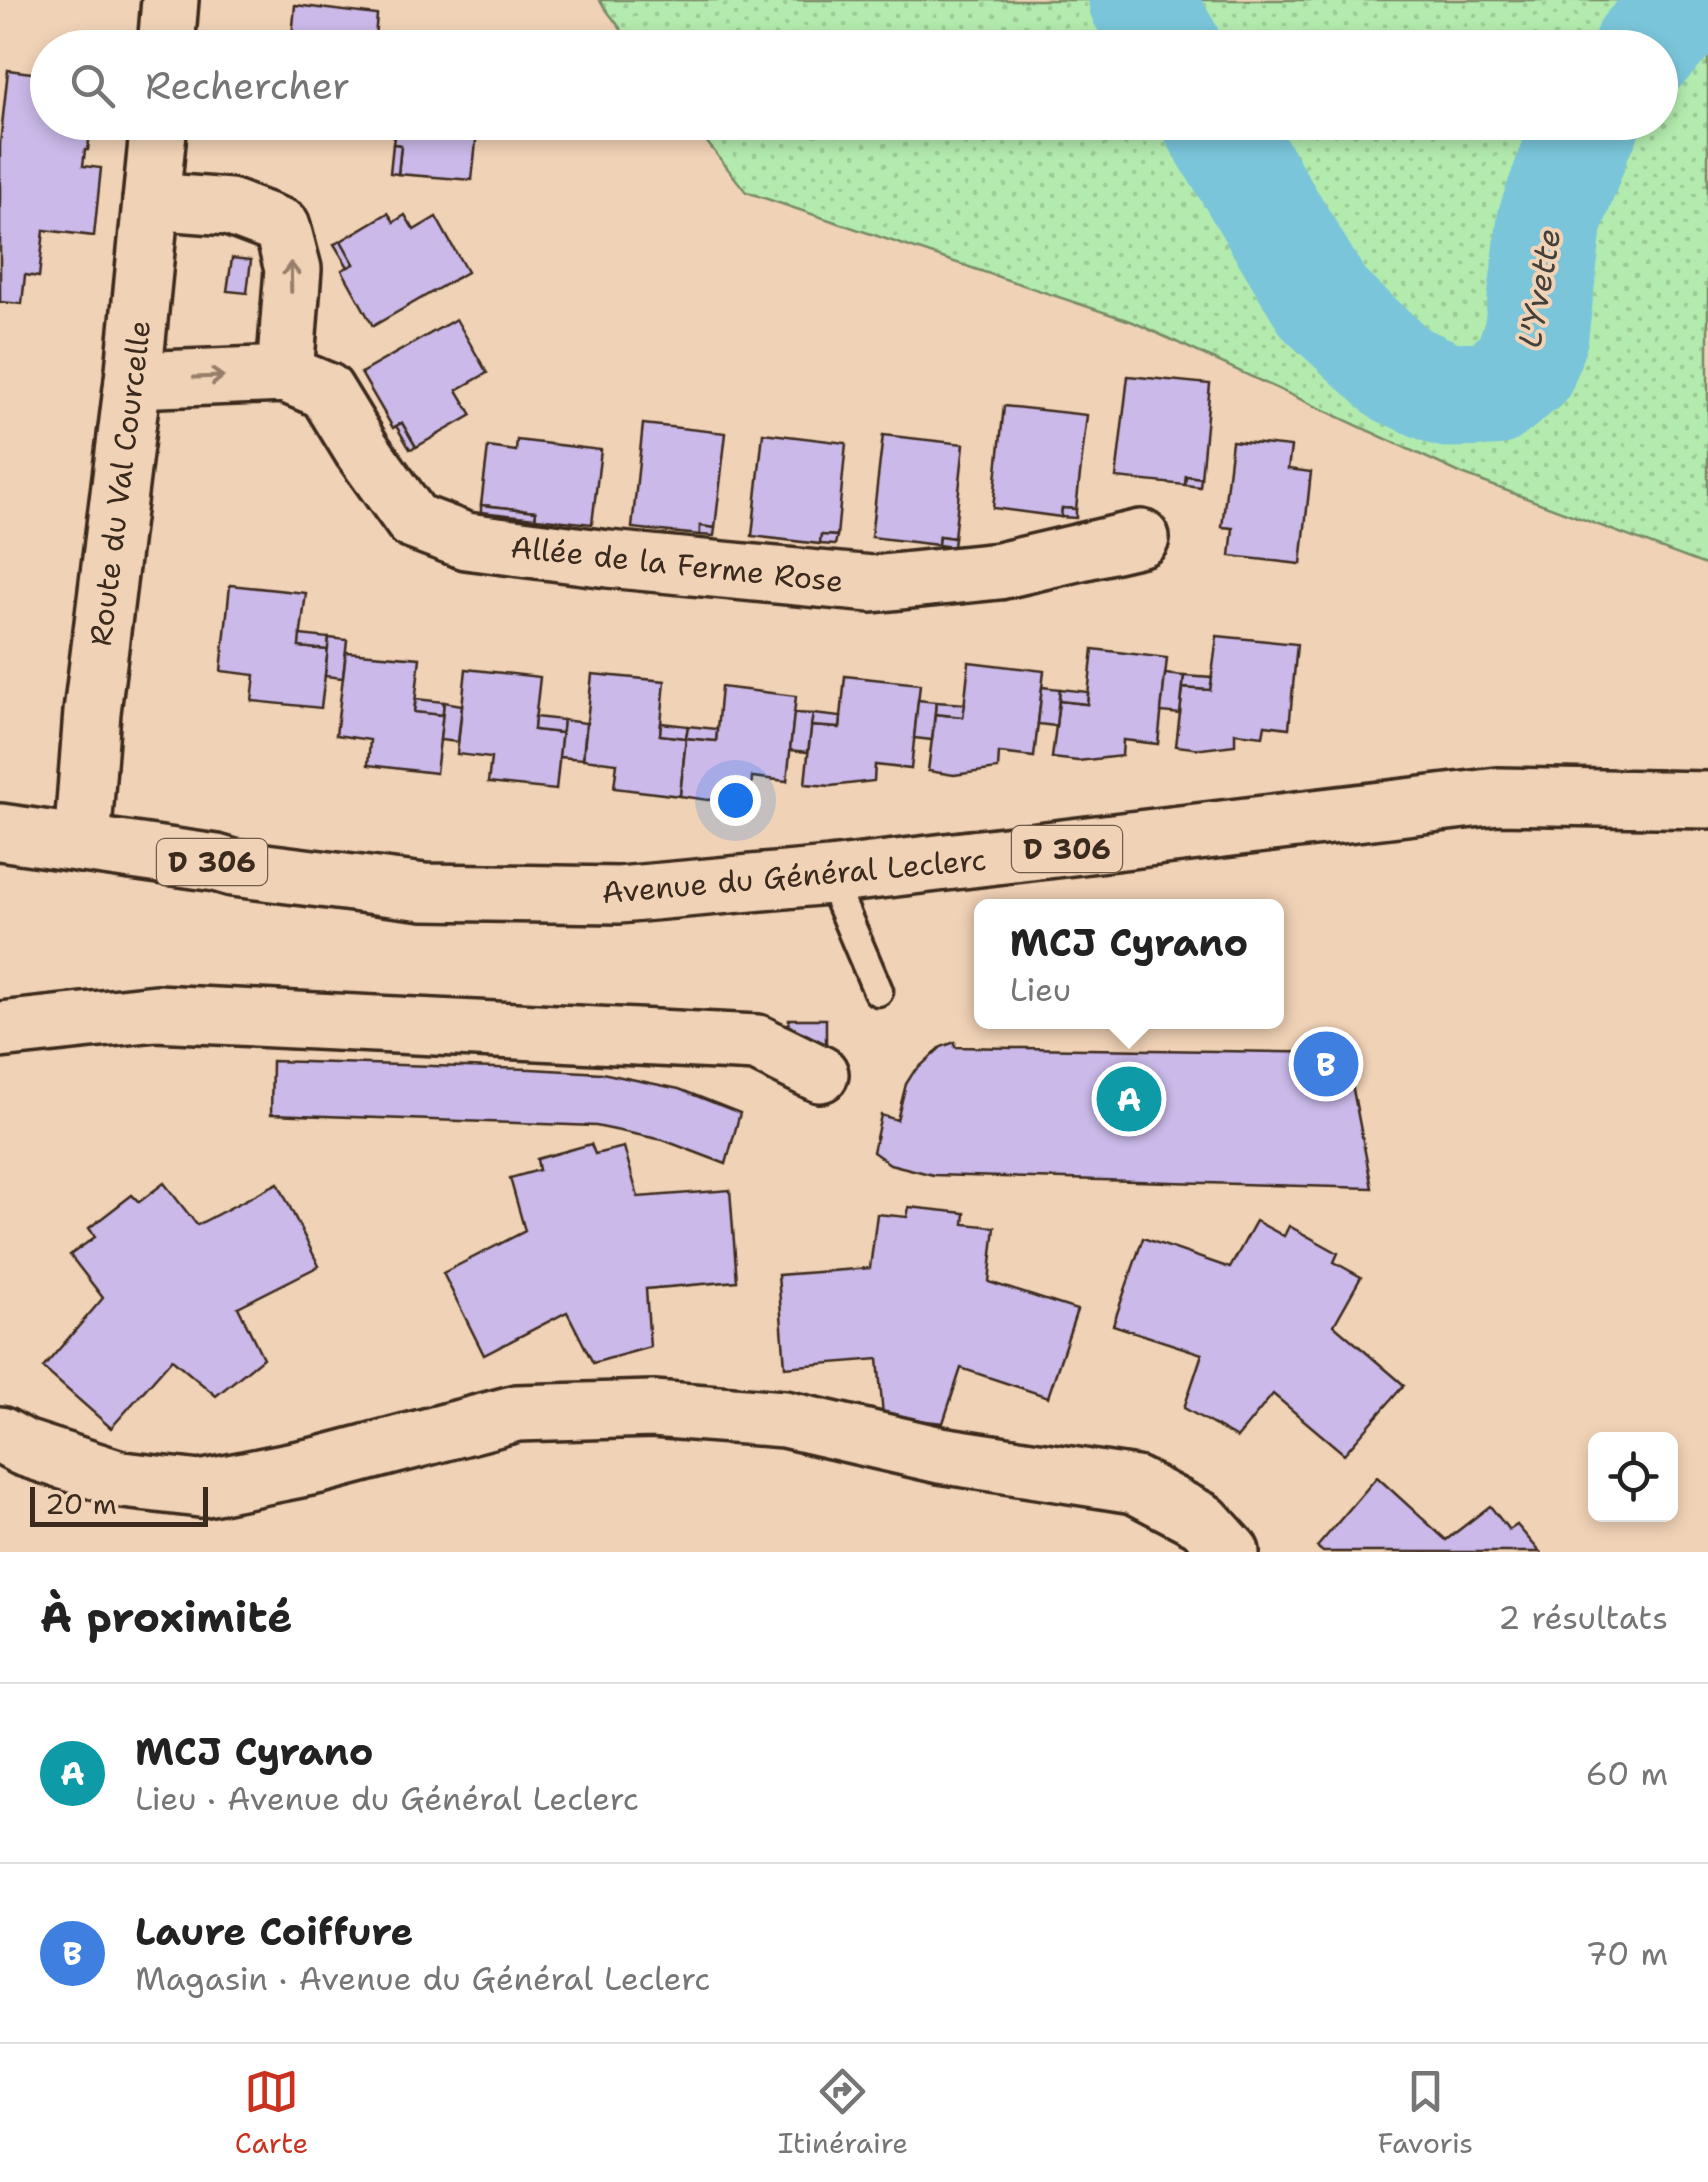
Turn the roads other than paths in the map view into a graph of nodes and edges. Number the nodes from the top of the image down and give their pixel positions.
1 (170, 0) edge
2 (168, 30) edge
3 (157, 140) edge
4 (152, 201) junction
5 (286, 374) junction
6 (133, 380) junction
7 (1142, 538) dead end
8 (1708, 800) edge
9 (0, 832) edge
10 (82, 844) junction
11 (829, 876) junction
12 (878, 991) dead end
13 (0, 1030) edge
14 (820, 1074) dead end
15 (0, 1435) edge
16 (1231, 1552) edge

1 - 2 street
3 - 4 street, Route du Val Courcelle
5 -> 4 street
4 - 6 street, Route du Val Courcelle
6 -> 5 street, Allée de la Ferme Rose
5 - 7 street, Allée de la Ferme Rose
6 - 10 street, Route du Val Courcelle
8 - 11 street, Avenue du Général Leclerc / D 306
9 - 10 street, Avenue du Général Leclerc / D 306
10 - 11 street, Avenue du Général Leclerc / D 306
11 - 12 lane
13 - 14 street
15 - 16 street

